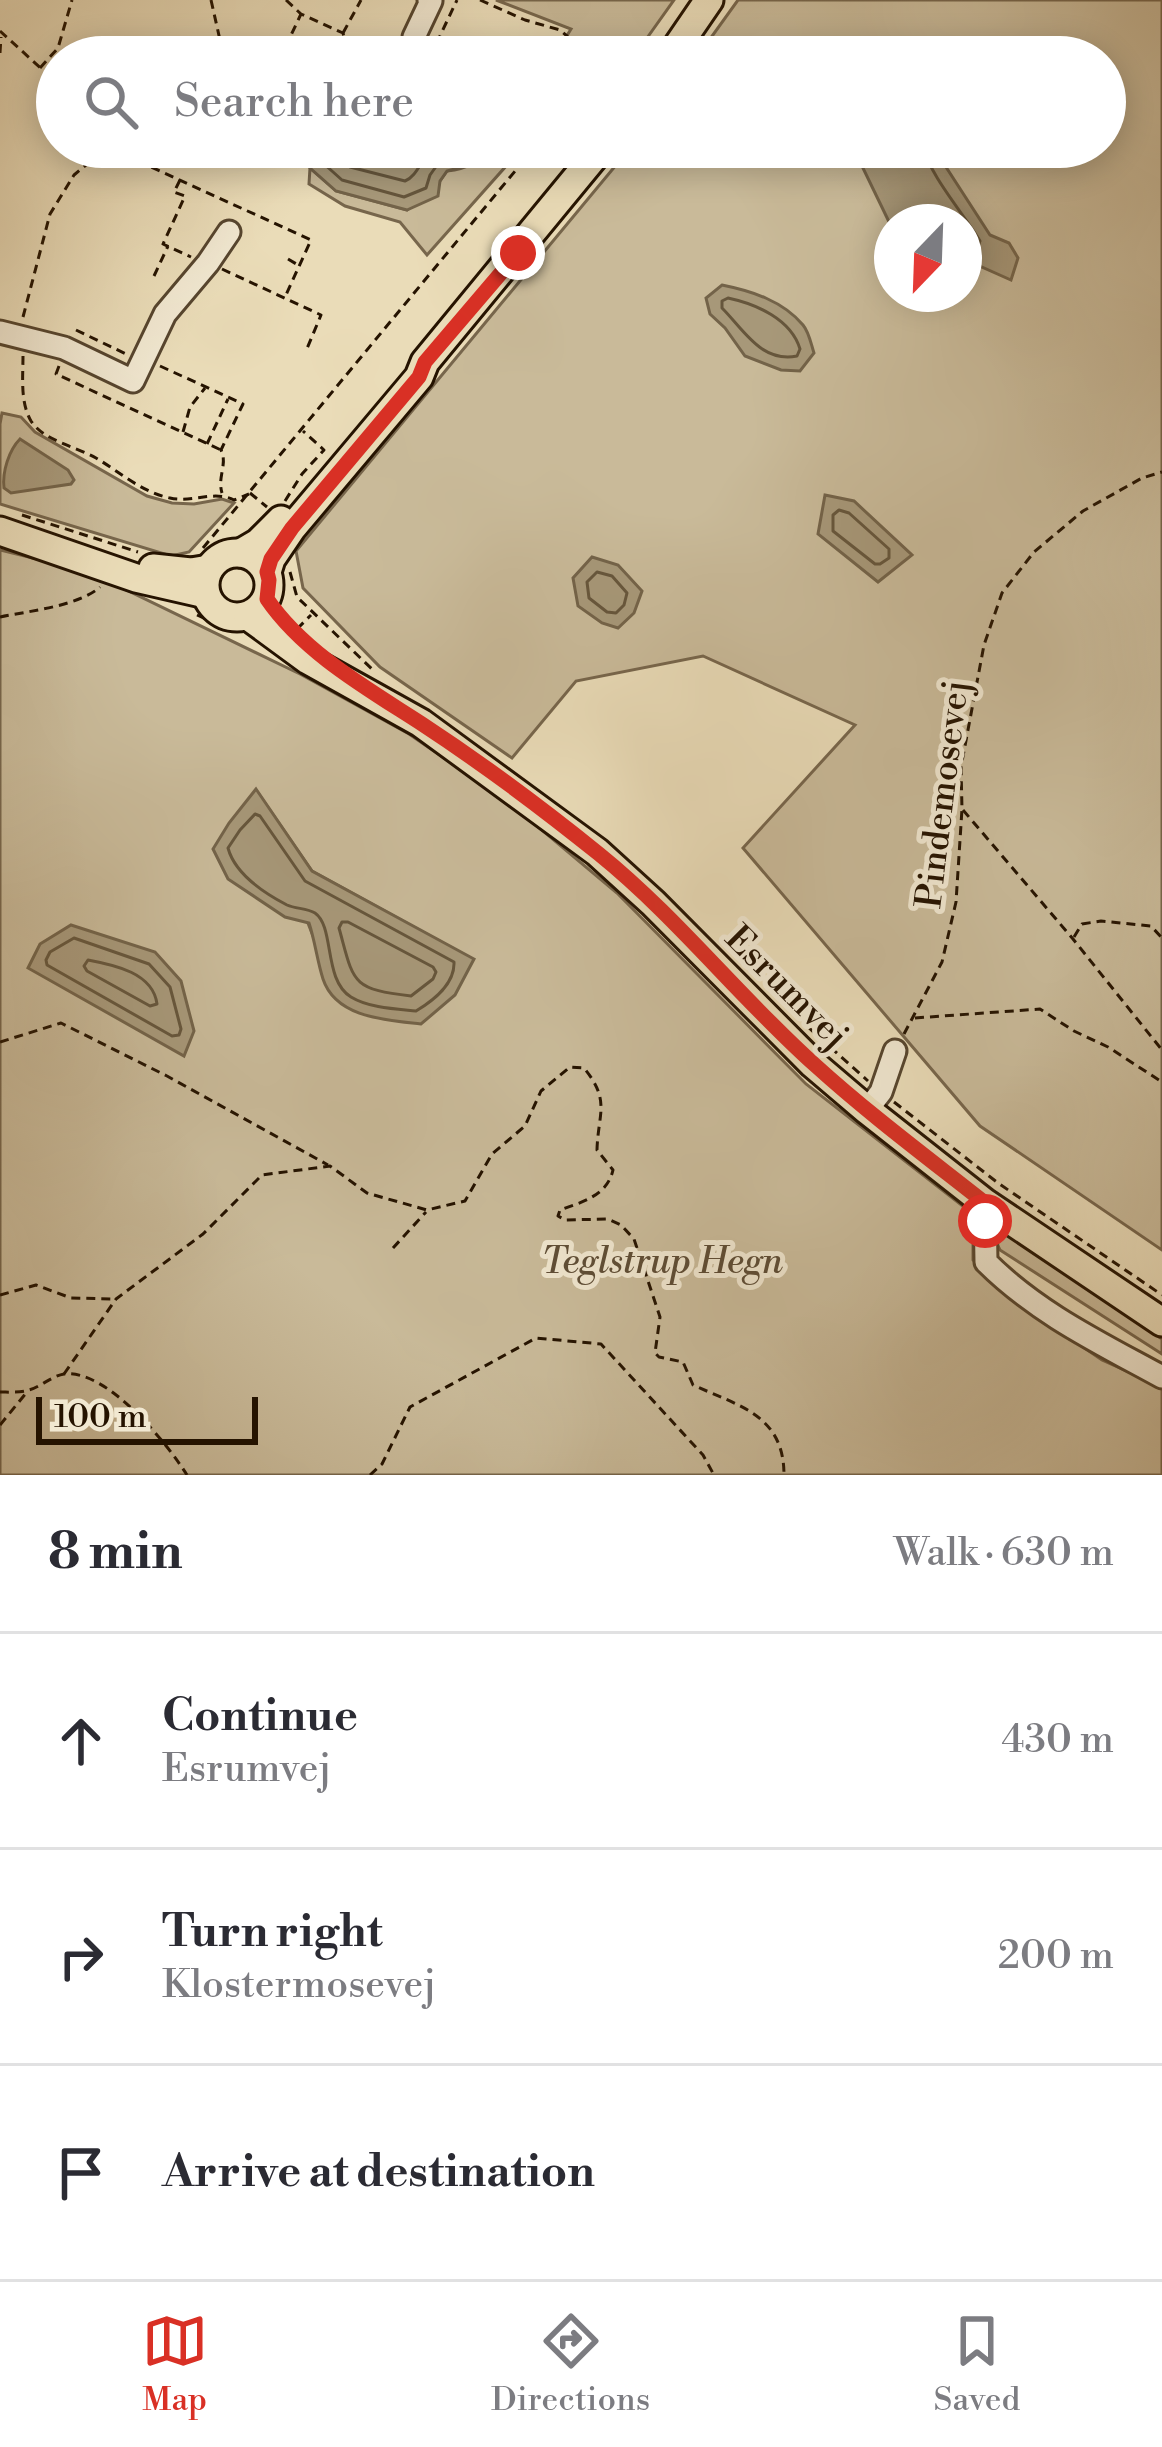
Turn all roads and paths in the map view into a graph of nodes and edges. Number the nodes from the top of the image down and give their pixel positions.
1 (72, 0) edge
2 (212, 0) edge
3 (286, 0) edge
4 (361, 0) edge
5 (429, 0) edge
6 (457, 0) edge
7 (480, 0) edge
8 (709, 0) edge
9 (301, 14) junction
10 (1, 32) edge
11 (343, 33) junction
12 (62, 36) edge
13 (219, 36) edge
14 (291, 36) edge
15 (344, 36) edge
16 (415, 36) edge
17 (440, 36) edge
18 (567, 36) edge
19 (674, 36) edge
20 (0, 53) edge
21 (36, 64) edge
22 (155, 168) edge
23 (518, 168) edge
24 (585, 168) edge
25 (180, 180) junction
26 (178, 209) junction
27 (188, 213) dead end
28 (229, 232) dead end
29 (168, 246) junction
30 (288, 260) dead end
31 (204, 262) junction
32 (299, 266) junction
33 (154, 276) dead end
34 (284, 298) junction
35 (0, 332) edge
36 (306, 351) dead end
37 (144, 358) junction
38 (425, 362) junction
39 (206, 387) junction
40 (229, 398) junction
41 (302, 430) junction
42 (183, 432) dead end
43 (207, 443) dead end
44 (1162, 472) edge
45 (250, 493) junction
46 (223, 496) dead end
47 (285, 501) dead end
48 (276, 515) dead end
49 (6, 524) edge
50 (137, 552) dead end
51 (241, 553) junction
52 (204, 573) junction
53 (102, 585) dead end
54 (267, 586) junction
55 (312, 614) dead end
56 (0, 617) edge
57 (962, 808) junction
58 (1162, 938) edge
59 (1073, 939) junction
60 (914, 1018) junction
61 (0, 1042) edge
62 (1162, 1050) edge
63 (895, 1051) joint
64 (1162, 1082) edge
65 (874, 1101) junction
66 (330, 1166) junction
67 (985, 1203) junction
68 (427, 1210) junction
69 (393, 1248) dead end
70 (0, 1295) edge
71 (1162, 1295) edge
72 (116, 1299) junction
73 (1162, 1322) edge
74 (64, 1374) junction
75 (1162, 1377) edge
76 (28, 1390) junction
77 (0, 1392) edge
78 (0, 1425) edge
79 (187, 1475) edge
80 (370, 1475) edge
81 (714, 1475) edge
82 (784, 1475) edge

1 - 12 path
2 - 13 path
3 - 9 path
4 - 11 path
5 - 16 street
6 - 17 path
7 - 18 path
8 - 19 main road
9 - 11 path
9 - 14 path
10 - 20 path
10 - 21 path
11 - 15 path
22 - 25 path
23 - 41 path
24 - 38 main road
25 - 26 path
25 - 32 path
26 - 27 path
26 - 29 path
28 - 31 street
29 - 31 path
29 - 33 path
30 - 32 path
31 - 34 path
31 - 37 street
32 - 34 path
34 - 36 path
35 - 37 street
37 - 39 path
38 - 51 main road
38 - 54 main road
39 - 40 path
39 - 42 path
40 - 43 path
40 - 46 path
41 - 45 path
41 - 47 path
44 - 57 path, Pindemosevej
45 - 48 path
45 - 52 path
49 - 50 path
49 - 52 main road
51 - 52 main road
51 - 54 main road
52 - 54 main road
53 - 56 path
54 - 55 path
54 - 65 main road, Esrumvej
57 - 59 path
57 - 60 path, Pindemosevej
58 - 59 path
59 - 62 path
60 - 63 path, Pindemosevej
60 - 64 path
61 - 66 path
63 - 65 street
65 - 67 main road, Esrumvej
65 - 71 path
66 - 68 path
66 - 72 path
67 - 73 main road, Esrumvej
67 - 75 street
68 - 69 path
68 - 82 path
70 - 72 path
72 - 74 path
74 - 76 path
74 - 79 path
76 - 77 path
76 - 78 path
80 - 81 path

